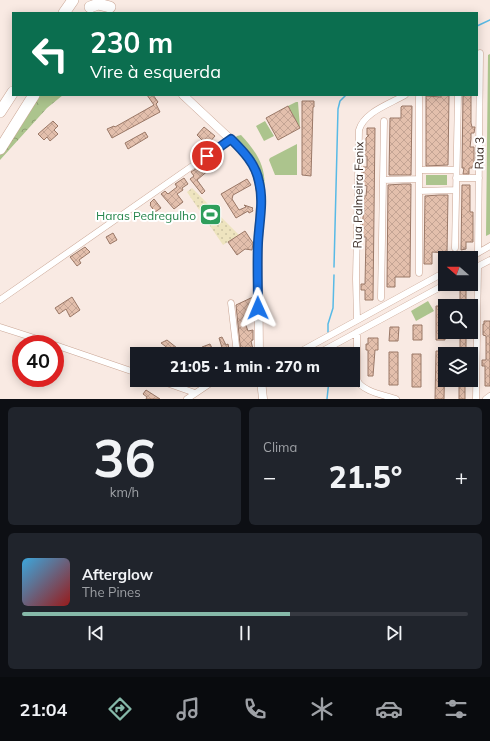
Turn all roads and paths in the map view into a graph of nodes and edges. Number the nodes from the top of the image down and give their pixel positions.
1 (72, 0) edge
2 (91, 7) edge
3 (109, 7) edge
4 (65, 12) edge
5 (479, 54) edge
6 (12, 94) edge
7 (33, 96) edge
8 (184, 96) edge
9 (404, 96) edge
10 (458, 96) edge
11 (419, 97) dead end
12 (0, 112) edge
13 (384, 121) dead end
14 (231, 139) junction
15 (0, 149) edge
16 (420, 170) junction
17 (456, 170) junction
18 (456, 178) junction
19 (479, 178) junction
20 (420, 179) junction
21 (383, 180) junction
22 (456, 190) junction
23 (419, 191) junction
24 (490, 246) edge
25 (455, 248) dead end
26 (478, 253) joint
27 (490, 260) edge
28 (478, 266) edge
29 (419, 273) dead end
30 (438, 276) edge
31 (438, 288) edge
32 (478, 291) edge
33 (381, 298) dead end
34 (0, 300) edge
35 (231, 303) dead end
36 (357, 320) junction
37 (0, 327) edge
38 (357, 332) junction
39 (25, 335) edge
40 (64, 347) edge
41 (236, 347) edge
42 (259, 347) edge
43 (309, 347) edge
44 (330, 347) edge
45 (130, 371) edge
46 (178, 387) edge
47 (204, 387) edge
48 (262, 387) edge
49 (195, 393) junction
50 (490, 396) edge
51 (188, 399) edge
52 (264, 399) edge
53 (396, 399) edge
54 (476, 399) edge
55 (486, 399) edge

1 - 4 highway
2 - 3 highway
5 - 19 street, Rua 3
6 - 12 highway
7 - 15 highway
8 - 14 street
9 - 36 street, Rua Palmeira Fenix
10 - 17 street
11 - 16 street
13 - 21 street
14 - 34 street
14 - 42 street
16 - 17 street
16 - 20 street
17 - 18 street
18 - 19 street
18 - 22 street
19 - 26 street, Rua 3
20 - 21 street
20 - 23 street
21 - 33 street
22 - 23 street
22 - 25 street
23 - 29 street
24 - 26 street
27 - 28 street
30 - 36 street
31 - 38 street
32 - 54 street
35 - 41 street
36 - 43 street
37 - 39 street
38 - 44 street
38 - 53 street
40 - 45 street
46 - 49 street
47 - 49 street
48 - 52 street
49 - 51 street
50 - 55 street

